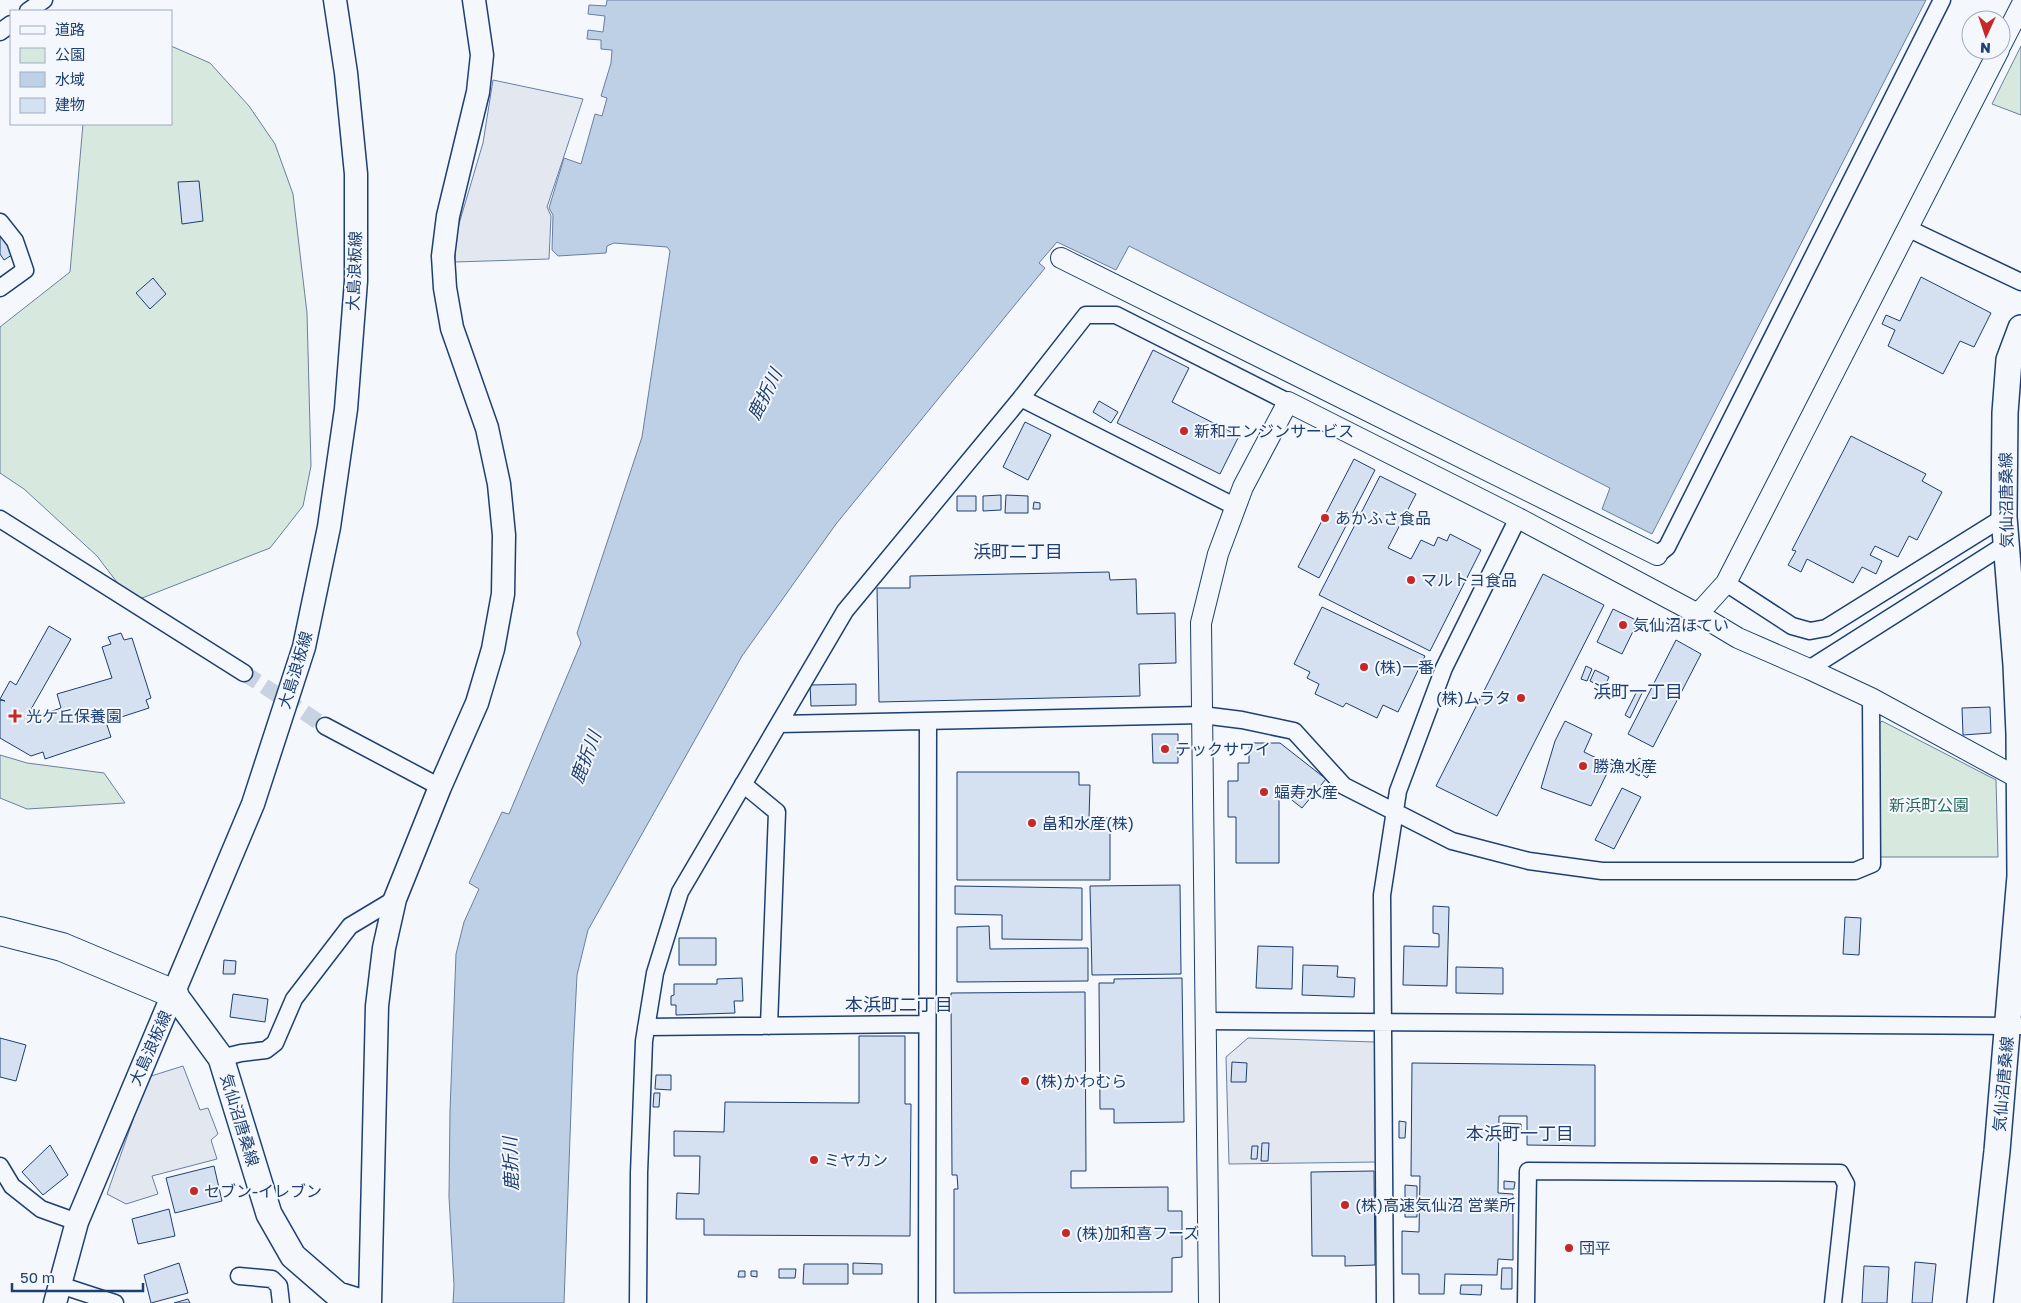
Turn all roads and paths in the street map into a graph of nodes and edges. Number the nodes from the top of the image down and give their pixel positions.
1 (44, 0) edge
2 (335, 0) edge
3 (474, 0) edge
4 (1942, 0) edge
5 (2021, 6) edge
6 (29, 10) edge
7 (2011, 26) edge
8 (1993, 60) edge
9 (0, 222) edge
10 (1907, 228) junction
11 (1061, 258) dead end
12 (2021, 282) edge
13 (0, 288) edge
14 (2021, 328) edge
15 (1021, 398) junction
16 (1288, 402) junction
17 (1236, 507) junction
18 (2004, 517) junction
19 (1518, 518) junction
20 (0, 519) edge
21 (2006, 544) junction
22 (1657, 555) joint
23 (1726, 584) junction
24 (1698, 614) junction
25 (1809, 668) junction
26 (244, 673) tunnel mouth
27 (1871, 698) junction
28 (1202, 715) junction
29 (928, 721) junction
30 (779, 724) junction
31 (325, 726) tunnel mouth
32 (2020, 733) edge
33 (2021, 779) edge
34 (744, 784) junction
35 (440, 787) junction
36 (1395, 812) junction
37 (395, 899) junction
38 (0, 931) edge
39 (174, 994) junction
40 (1207, 1021) junction
41 (1383, 1022) junction
42 (926, 1024) junction
43 (2014, 1025) edge
44 (769, 1026) junction
45 (646, 1027) junction
46 (221, 1058) junction
47 (0, 1166) edge
48 (77, 1222) junction
49 (239, 1276) dead end
50 (58, 1294) edge
51 (114, 1303) edge
52 (281, 1303) edge
53 (364, 1303) edge
54 (370, 1303) edge
55 (638, 1303) edge
56 (927, 1303) edge
57 (1209, 1303) edge
58 (1384, 1303) edge
59 (1526, 1303) edge
60 (1833, 1303) edge
61 (1980, 1303) edge

1 - 6 street
2 - 39 main road, 大島浪板線
3 - 35 main road
4 - 22 street
5 - 7 street
8 - 10 street
9 - 13 street
10 - 12 street
10 - 23 street
11 - 22 street
14 - 18 main road, 気仙沼唐桑線
15 - 16 street
15 - 17 street
15 - 30 street
16 - 17 street
16 - 19 street
17 - 28 street
18 - 21 main road, 気仙沼唐桑線
18 - 23 street
19 - 24 street
19 - 36 street
20 - 26 street
21 - 25 street
21 - 32 main road, 気仙沼唐桑線
23 - 24 street
24 - 25 street
25 - 27 street
27 - 33 street
27 - 36 street
28 - 29 street
28 - 36 street
28 - 40 street
29 - 30 street
29 - 42 street
30 - 34 street
31 - 35 street
32 - 33 main road, 気仙沼唐桑線
33 - 43 main road, 気仙沼唐桑線
34 - 44 street
34 - 45 street
35 - 37 main road
36 - 41 street
37 - 46 street
37 - 54 main road
38 - 39 highway
39 - 46 main road, 気仙沼唐桑線
39 - 48 main road, 大島浪板線
40 - 41 street
40 - 57 street
41 - 43 street
41 - 58 street
42 - 44 street
42 - 56 street
43 - 61 main road, 気仙沼唐桑線
44 - 45 street
45 - 55 street
46 - 53 main road, 気仙沼唐桑線
47 - 48 street
48 - 50 main road, 大島浪板線
49 - 52 street
50 - 51 street
59 - 60 street

